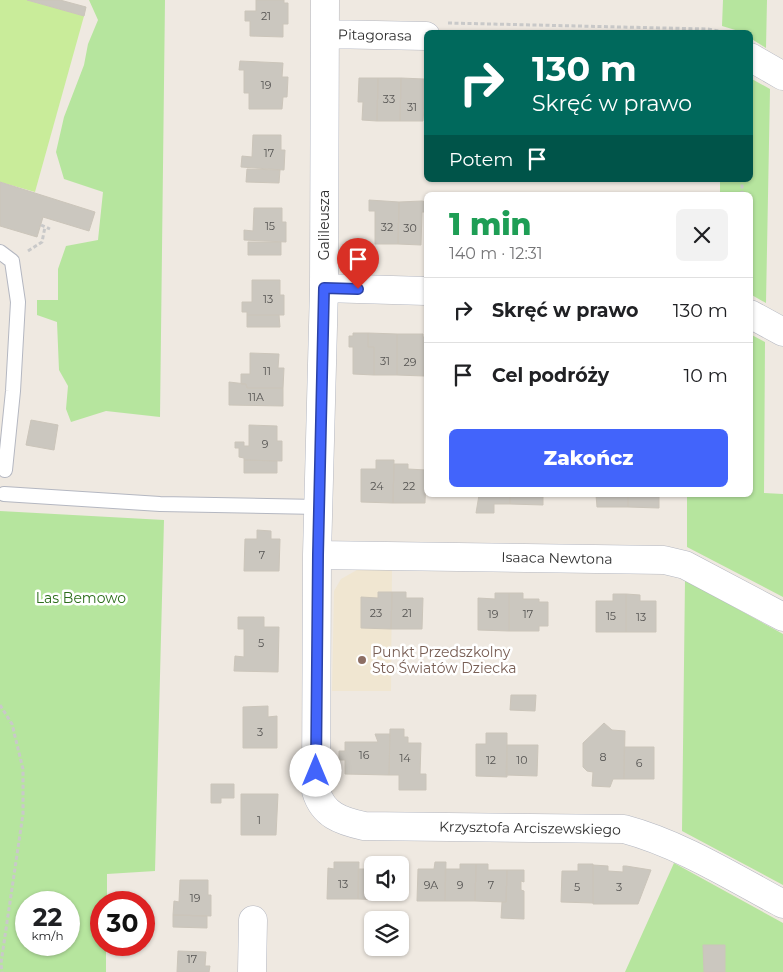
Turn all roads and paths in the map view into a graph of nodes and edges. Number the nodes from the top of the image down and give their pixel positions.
1 (325, 0) edge
2 (424, 30) edge
3 (436, 30) edge
4 (716, 30) edge
5 (325, 34) junction
6 (753, 59) edge
7 (783, 76) edge
8 (41, 226) dead end
9 (46, 227) junction
10 (50, 229) dead end
11 (0, 252) edge
12 (12, 262) junction
13 (324, 288) junction
14 (424, 291) edge
15 (753, 316) edge
16 (783, 332) edge
17 (5, 470) dead end
18 (4, 494) dead end
19 (319, 507) junction
20 (318, 555) junction
21 (783, 617) edge
22 (0, 705) edge
23 (320, 800) joint
24 (783, 904) edge
25 (253, 920) dead end
26 (2, 972) edge
27 (252, 972) edge

1 - 5 street, Galileusza
2 - 5 street, Pitagorasa
3 - 4 path
5 - 13 street, Galileusza
6 - 7 street
8 - 9 path
9 - 10 path
9 - 12 path
11 - 12 lane
12 - 17 lane
13 - 14 street
13 - 19 street, Galileusza
15 - 16 street
18 - 19 lane
19 - 20 street, Galileusza
20 - 21 street, Isaaca Newtona
20 - 23 street, Galileusza
22 - 26 path
23 - 24 street, Krzysztofa Arciszewskiego
25 - 27 street

